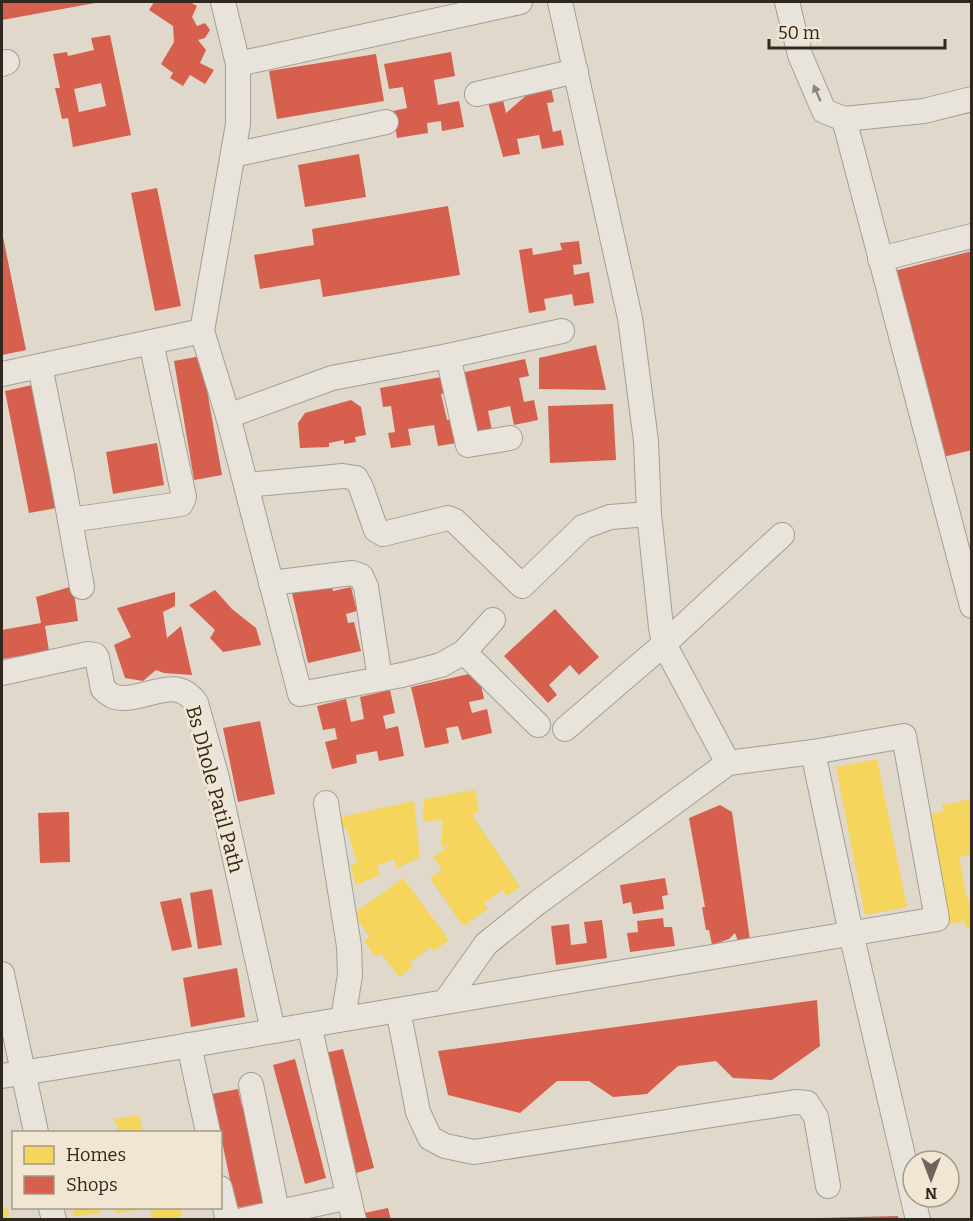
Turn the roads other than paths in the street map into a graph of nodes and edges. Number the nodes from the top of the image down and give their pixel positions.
1 (223, 2) edge
2 (520, 2) edge
3 (560, 2) edge
4 (787, 2) edge
5 (238, 64) junction
6 (576, 71) junction
7 (477, 94) dead end
8 (972, 99) edge
9 (844, 119) junction
10 (386, 122) dead end
11 (233, 155) junction
12 (972, 236) edge
13 (880, 259) junction
14 (202, 331) junction
15 (561, 331) dead end
16 (151, 342) junction
17 (448, 356) junction
18 (40, 366) junction
19 (2, 374) edge
20 (228, 416) junction
21 (510, 438) dead end
22 (246, 485) junction
23 (649, 514) junction
24 (70, 520) junction
25 (782, 535) dead end
26 (271, 583) junction
27 (82, 586) dead end
28 (972, 606) edge
29 (493, 620) dead end
30 (664, 644) junction
31 (464, 652) junction
32 (2, 673) edge
33 (380, 679) junction
34 (538, 724) dead end
35 (565, 729) dead end
36 (813, 752) junction
37 (728, 763) junction
38 (326, 803) dead end
39 (851, 933) junction
40 (2, 974) edge
41 (445, 1002) junction
42 (398, 1010) junction
43 (343, 1019) junction
44 (309, 1025) junction
45 (273, 1031) junction
46 (189, 1045) junction
47 (13, 1074) edge
48 (251, 1085) dead end
49 (36, 1131) edge
50 (208, 1131) edge
51 (828, 1186) dead end
52 (222, 1196) edge
53 (352, 1208) edge
54 (278, 1216) edge
55 (228, 1220) edge
56 (243, 1220) edge
57 (918, 1220) edge

1 - 5 street
2 - 5 street
3 - 6 street
9 -> 4 street
5 - 11 street
6 - 7 street
6 - 23 street
8 - 9 street
9 - 13 street
10 - 11 street
11 - 14 street
12 - 13 street
13 - 28 street
14 - 16 street
14 - 20 street
15 - 17 street
16 - 18 street
16 - 24 street
17 - 20 street
17 - 21 street
18 - 19 street
18 - 24 street
20 - 22 street
22 - 23 street
22 - 26 street
23 - 30 street
24 - 27 street
25 - 30 street
26 - 33 street
26 - 33 street
29 - 31 street
30 - 35 street
30 - 37 street
31 - 33 street
31 - 34 street
32 - 45 street, Bs Dhole Patil Path
36 - 37 street
36 - 39 street
36 - 39 street
37 - 41 street
38 - 43 street
39 - 41 street
39 - 57 street
40 - 47 street
41 - 42 street
42 - 43 street
42 - 51 street
43 - 44 street
44 - 45 street
44 - 53 street
45 - 46 street
46 - 47 street
46 - 50 street
47 - 49 street
48 - 54 street
52 - 55 street
53 - 54 street
54 - 56 street

